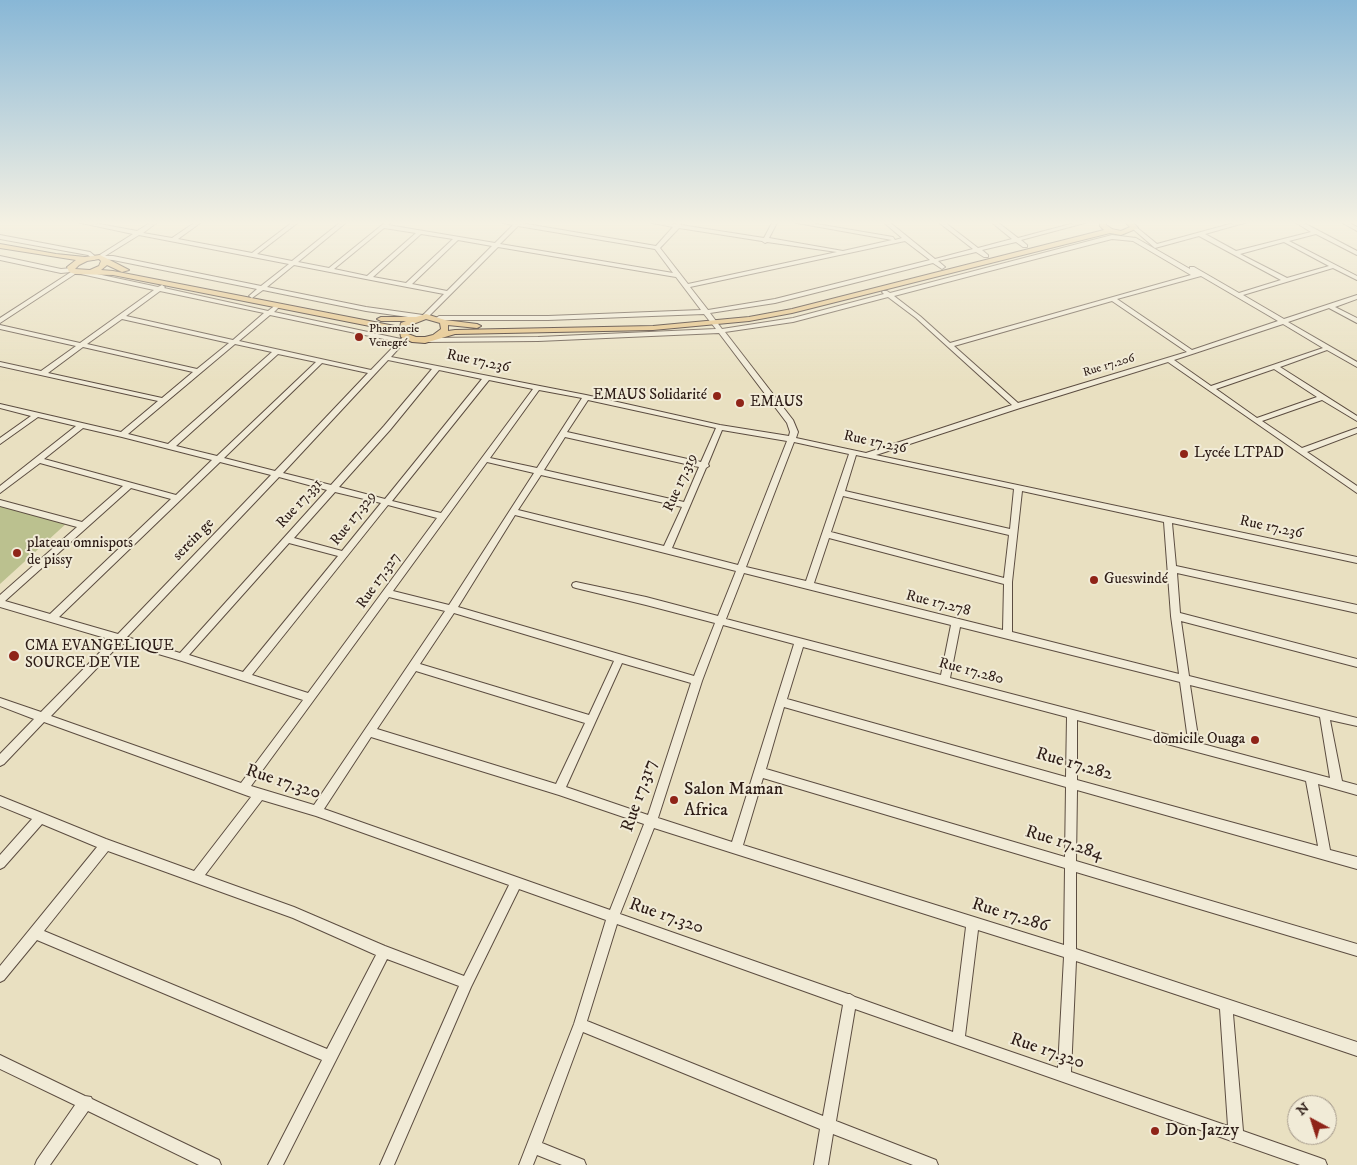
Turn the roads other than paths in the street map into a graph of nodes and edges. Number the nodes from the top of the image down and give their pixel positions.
1 (71, 275) edge
2 (98, 275) edge
3 (125, 275) edge
4 (152, 275) edge
5 (196, 275) edge
6 (278, 275) edge
7 (361, 275) edge
8 (417, 275) edge
9 (466, 275) edge
10 (673, 275) edge
11 (737, 275) edge
12 (880, 275) edge
13 (909, 275) edge
14 (938, 275) edge
15 (953, 275) edge
16 (1198, 275) edge
17 (1199, 275) edge
18 (1277, 275) edge
19 (1301, 275) edge
20 (677, 276) joint
21 (369, 277) joint
22 (1285, 280) junction
23 (167, 284) junction
24 (407, 285) junction
25 (687, 286) junction
26 (159, 289) junction
27 (261, 289) junction
28 (884, 292) junction
29 (449, 293) junction
30 (1238, 295) junction
31 (252, 296) junction
32 (1357, 297) edge
33 (1113, 299) junction
34 (276, 306) junction
35 (1331, 307) junction
36 (268, 313) junction
37 (121, 317) junction
38 (421, 318) junction
39 (441, 320) junction
40 (0, 321) edge
41 (714, 321) junction
42 (1357, 321) edge
43 (1284, 322) junction
44 (0, 327) edge
45 (404, 336) junction
46 (436, 337) junction
47 (425, 340) junction
48 (234, 341) junction
49 (949, 344) junction
50 (84, 345) junction
51 (1328, 348) junction
52 (277, 351) junction
53 (1191, 352) junction
54 (386, 358) junction
55 (1169, 360) junction
56 (320, 362) junction
57 (0, 364) edge
58 (1357, 366) edge
59 (1276, 367) junction
60 (437, 368) junction
61 (197, 371) junction
62 (371, 372) junction
63 (43, 373) junction
64 (486, 379) junction
65 (537, 388) junction
66 (1212, 388) junction
67 (586, 397) junction
68 (1323, 397) junction
69 (162, 400) junction
70 (0, 406) edge
71 (1017, 406) junction
72 (37, 415) junction
73 (1357, 419) edge
74 (1258, 420) junction
75 (81, 426) junction
76 (720, 427) junction
77 (1357, 430) edge
78 (564, 434) junction
79 (122, 435) junction
80 (791, 439) junction
81 (0, 442) edge
82 (170, 447) junction
83 (1302, 451) junction
84 (852, 453) junction
85 (867, 455) junction
86 (484, 459) junction
87 (39, 460) junction
88 (217, 460) junction
89 (705, 466) junction
90 (538, 471) junction
91 (275, 474) junction
92 (128, 486) junction
93 (1355, 487) edge
94 (332, 489) junction
95 (1018, 489) junction
96 (0, 490) edge
97 (839, 492) junction
98 (176, 498) junction
99 (384, 502) junction
100 (0, 503) edge
101 (686, 505) junction
102 (513, 512) junction
103 (442, 516) junction
104 (1168, 521) junction
105 (82, 525) junction
106 (1012, 533) junction
107 (826, 534) junction
108 (287, 539) junction
109 (667, 550) junction
110 (344, 554) junction
111 (1357, 560) edge
112 (740, 568) junction
113 (1173, 569) junction
114 (1008, 582) junction
115 (576, 585) dead end
116 (809, 586) junction
117 (388, 594) junction
118 (0, 602) edge
119 (451, 609) junction
120 (1357, 609) edge
121 (1176, 616) junction
122 (52, 618) junction
123 (720, 621) junction
124 (956, 622) junction
125 (1007, 636) junction
126 (118, 638) junction
127 (799, 643) junction
128 (182, 657) junction
129 (620, 658) junction
130 (1357, 663) edge
131 (414, 666) junction
132 (245, 677) junction
133 (698, 681) junction
134 (945, 681) junction
135 (1187, 681) junction
136 (311, 698) junction
137 (0, 702) edge
138 (782, 702) junction
139 (1072, 714) junction
140 (1324, 714) junction
141 (44, 716) junction
142 (590, 720) junction
143 (1357, 722) edge
144 (370, 732) junction
145 (1194, 746) junction
146 (0, 761) edge
147 (760, 772) junction
148 (1311, 778) junction
149 (1071, 782) junction
150 (1337, 785) junction
151 (243, 789) junction
152 (559, 790) junction
153 (1357, 790) edge
154 (260, 795) junction
155 (0, 801) edge
156 (316, 811) junction
157 (41, 817) junction
158 (650, 822) junction
159 (106, 845) junction
160 (736, 849) junction
161 (1325, 854) junction
162 (0, 863) edge
163 (1357, 863) edge
164 (1071, 864) junction
165 (197, 877) junction
166 (516, 883) junction
167 (613, 917) junction
168 (973, 922) junction
169 (35, 934) junction
170 (1357, 950) edge
171 (384, 952) junction
172 (1070, 953) junction
173 (0, 976) edge
174 (467, 983) junction
175 (850, 1000) junction
176 (1226, 1006) junction
177 (580, 1024) junction
178 (958, 1040) junction
179 (1357, 1049) edge
180 (331, 1057) junction
181 (0, 1062) edge
182 (1064, 1077) junction
183 (86, 1102) junction
184 (828, 1125) junction
185 (1236, 1136) junction
186 (533, 1146) junction
187 (42, 1165) edge
188 (214, 1165) edge
189 (275, 1165) edge
190 (387, 1165) edge
191 (526, 1165) edge
192 (579, 1165) edge
193 (821, 1165) edge
194 (931, 1165) edge
195 (1320, 1165) edge

1 - 40 street
2 - 26 street
3 - 23 main road
4 - 31 main road
5 - 27 street
6 - 27 street
7 - 21 street
8 - 24 street
9 - 29 street
10 - 20 street
11 - 25 street
12 - 41 street
13 - 41 main road
14 - 28 main road
15 - 28 street
16 - 33 street
17 - 30 street
18 - 22 street
19 - 22 street
20 - 25 street
21 - 24 street
22 - 30 street
23 - 26 street
23 - 34 main road
24 - 29 street
25 - 41 street
26 - 36 street
26 - 37 street
27 - 31 street
27 - 38 street
28 - 41 main road
28 - 49 street
29 - 38 street
30 - 43 street
31 - 38 main road
32 - 35 street, Rue 17.206
33 - 49 street
33 - 53 street
34 - 36 street
34 - 45 main road
35 - 42 street
35 - 43 street, Rue 17.206
36 - 45 street
36 - 48 street
37 - 48 street
37 - 50 street
38 - 39 main road
38 - 45 main road
39 - 41 main road
39 - 46 main road
41 - 46 main road
41 - 47 street
41 - 80 street
43 - 51 street
43 - 53 street, Rue 17.206
44 - 50 street
45 - 47 main road
45 - 54 street, serein ge
46 - 47 main road
48 - 52 street
48 - 61 street
49 - 71 street
50 - 61 street
50 - 63 street
51 - 58 street
51 - 59 street
52 - 56 street
52 - 82 street
53 - 55 street, Rue 17.206
54 - 60 street, Rue 17.236
54 - 62 street, serein ge
55 - 66 street
55 - 71 street, Rue 17.206
56 - 62 street
56 - 88 street
57 - 63 street
59 - 66 street
59 - 68 street
60 - 64 street, Rue 17.236
60 - 94 street, Rue 17.331
61 - 69 street
62 - 91 street, serein ge
63 - 69 street
64 - 65 street, Rue 17.236
64 - 99 street, Rue 17.329
65 - 67 street, Rue 17.236
65 - 86 street, Rue 17.327
66 - 74 street
67 - 76 street, Rue 17.236
67 - 78 street
68 - 73 street
68 - 74 street
69 - 79 street
70 - 72 street
71 - 85 street, Rue 17.206
72 - 75 street
72 - 81 street
74 - 83 street
75 - 79 street
75 - 87 street
76 - 80 street, Rue 17.236
76 - 89 street, Rue 17.319
77 - 83 street
78 - 89 street
78 - 90 street
79 - 82 street
80 - 84 street, Rue 17.236
80 - 112 street, Rue 17.317
82 - 88 street
83 - 93 street
84 - 85 street, Rue 17.236
84 - 97 street
85 - 95 street, Rue 17.236
86 - 90 street
86 - 103 street, Rue 17.327
87 - 92 street
87 - 96 street
88 - 91 street
88 - 98 street
89 - 101 street, Rue 17.319
90 - 101 street
90 - 102 street
91 - 94 street
91 - 126 street, serein ge
92 - 98 street
92 - 105 street
94 - 99 street
94 - 108 street, Rue 17.331
95 - 104 street, Rue 17.236
95 - 106 street
97 - 106 street
97 - 107 street
98 - 122 street
99 - 103 street
99 - 110 street, Rue 17.329
100 - 105 street
101 - 109 street, Rue 17.319
102 - 109 street, Rue 17.278
102 - 119 street
103 - 117 street, Rue 17.327
104 - 111 street, Rue 17.236
104 - 113 street
105 - 118 street
106 - 114 street
107 - 114 street
107 - 116 street
108 - 110 street
108 - 128 street, Rue 17.331
109 - 112 street, Rue 17.278
110 - 132 street, Rue 17.329
112 - 116 street, Rue 17.278
112 - 123 street, Rue 17.317
113 - 120 street
113 - 121 street
114 - 125 street
115 - 123 street, Rue 17.280
116 - 124 street, Rue 17.278
117 - 119 street
117 - 136 street, Rue 17.327
118 - 122 street
119 - 129 street
119 - 131 street
121 - 130 street
121 - 135 street
122 - 126 street
123 - 127 street, Rue 17.280
123 - 133 street, Rue 17.317
124 - 125 street, Rue 17.278
124 - 134 street
125 - 135 street, Rue 17.278
126 - 128 street
126 - 141 street, serein ge
127 - 134 street, Rue 17.280
127 - 138 street
128 - 132 street
129 - 133 street
129 - 142 street
131 - 142 street
131 - 144 street
132 - 136 street
133 - 158 street, Rue 17.317
134 - 139 street, Rue 17.280
135 - 140 street, Rue 17.278
135 - 145 street
136 - 151 street, Rue 17.327
137 - 141 street, Rue 17.320
138 - 147 street
138 - 149 street, Rue 17.282
139 - 145 street, Rue 17.280
139 - 149 street
140 - 143 street, Rue 17.278
140 - 150 street
141 - 146 street, serein ge
141 - 151 street, Rue 17.320
142 - 152 street
144 - 152 street
144 - 156 street
145 - 148 street, Rue 17.280
147 - 160 street
147 - 164 street, Rue 17.284
148 - 150 street, Rue 17.280
148 - 161 street
149 - 161 street, Rue 17.282
149 - 164 street
150 - 153 street, Rue 17.280
151 - 154 street, Rue 17.320
152 - 158 street
154 - 156 street, Rue 17.320
154 - 165 street
155 - 157 street
156 - 166 street, Rue 17.320
157 - 159 street
157 - 162 street
158 - 160 street, Rue 17.286
158 - 167 street, Rue 17.317
159 - 165 street
159 - 169 street
160 - 168 street, Rue 17.286
161 - 163 street, Rue 17.282
164 - 170 street, Rue 17.284
164 - 172 street
165 - 171 street
166 - 167 street, Rue 17.320
166 - 174 street
167 - 175 street, Rue 17.320
167 - 177 street, Rue 17.317
168 - 172 street, Rue 17.286
168 - 178 street
169 - 173 street
169 - 180 street
171 - 174 street
171 - 180 street
172 - 176 street, Rue 17.286
172 - 182 street
174 - 190 street
175 - 178 street, Rue 17.320
175 - 184 street
176 - 179 street, Rue 17.286
176 - 185 street
177 - 184 street
177 - 186 street, Rue 17.317
178 - 182 street, Rue 17.320
180 - 189 street
181 - 183 street
182 - 185 street, Rue 17.320
183 - 187 street
183 - 188 street
184 - 193 street
184 - 194 street
185 - 195 street, Rue 17.320
186 - 191 street, Rue 17.317
186 - 192 street

